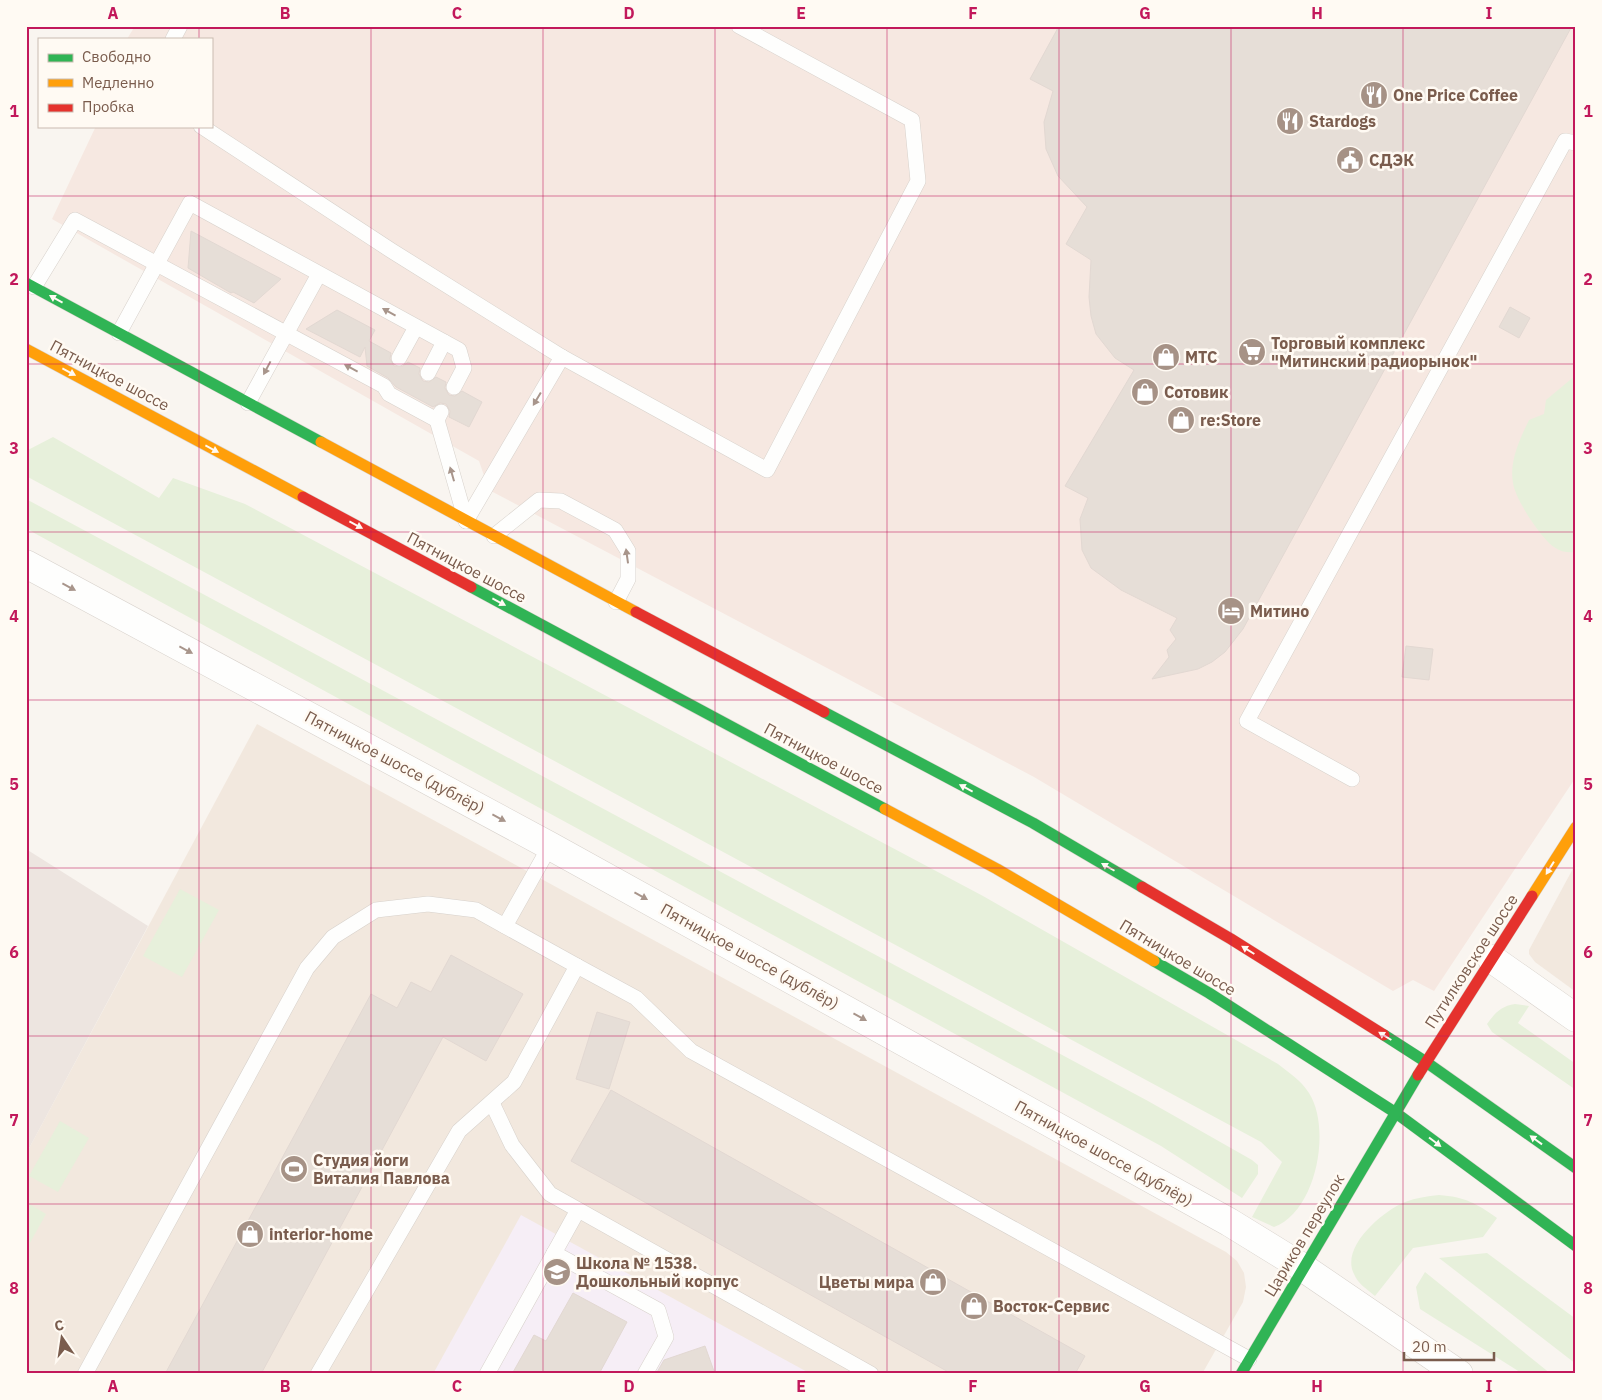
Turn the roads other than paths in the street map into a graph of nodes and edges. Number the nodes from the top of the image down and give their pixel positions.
1 (180, 26) edge
2 (739, 26) edge
3 (174, 38) edge
4 (204, 128) edge
5 (1576, 143) edge
6 (157, 264) junction
7 (319, 274) junction
8 (30, 285) edge
9 (416, 327) junction
10 (119, 333) junction
11 (286, 334) junction
12 (444, 342) junction
13 (26, 349) edge
14 (562, 357) junction
15 (399, 358) dead end
16 (428, 373) dead end
17 (454, 387) dead end
18 (248, 403) junction
19 (466, 521) junction
20 (494, 536) junction
21 (26, 564) edge
22 (616, 602) junction
23 (1352, 779) dead end
24 (1576, 827) edge
25 (550, 846) junction
26 (506, 926) junction
27 (1492, 959) junction
28 (577, 966) junction
29 (1576, 1018) edge
30 (1426, 1062) junction
31 (492, 1103) junction
32 (1396, 1113) junction
33 (1576, 1168) edge
34 (578, 1210) junction
35 (1576, 1246) edge
36 (554, 1253) junction
37 (1302, 1268) junction
38 (1249, 1359) junction
39 (86, 1374) edge
40 (318, 1374) edge
41 (487, 1374) edge
42 (645, 1374) edge
43 (871, 1374) edge
44 (1240, 1374) edge
45 (1458, 1374) edge

1 - 3 lane
2 - 14 lane
4 - 14 lane
5 - 23 lane
6 - 7 lane
6 - 8 lane
6 - 10 lane
6 - 11 lane
9 -> 7 lane
7 - 11 lane
10 -> 8 main road
9 - 12 lane
9 - 15 lane
10 - 18 main road
11 -> 18 lane
19 -> 11 lane
12 - 16 lane
12 - 17 lane
13 -> 32 main road, Пятницкое шоссе
14 -> 19 lane
18 - 19 main road
19 - 20 main road
20 - 22 main road
22 -> 20 lane
21 -> 25 street, Пятницкое шоссе (дублёр)
30 -> 22 main road
24 -> 27 main road, Путилковское шоссе
25 - 26 lane
25 -> 37 street, Пятницкое шоссе (дублёр)
26 - 28 lane
26 - 39 lane
27 - 29 street
27 - 30 main road, Путилковское шоссе
28 - 31 lane
28 - 38 lane
30 - 32 main road, Путилковское шоссе
33 -> 30 main road
31 - 34 lane
31 - 40 lane
32 -> 35 main road, Пятницкое шоссе
32 - 37 main road, Цариков переулок
34 - 36 lane
34 - 43 lane
36 - 41 lane
36 - 42 lane
37 - 38 main road, Цариков переулок
37 - 45 street, Пятницкое шоссе (дублёр)
38 - 44 main road, Цариков переулок

